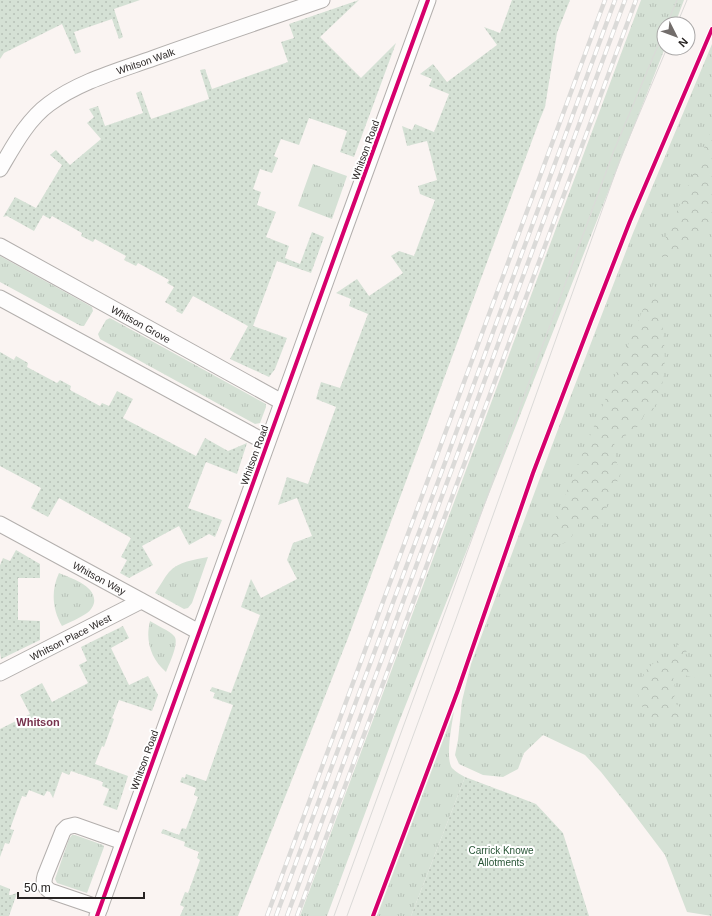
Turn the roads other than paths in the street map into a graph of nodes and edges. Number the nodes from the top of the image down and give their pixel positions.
1 (322, 0) edge
2 (428, 0) edge
3 (0, 169) edge
4 (0, 246) edge
5 (0, 298) edge
6 (282, 402) junction
7 (267, 443) junction
8 (0, 524) edge
9 (142, 601) junction
10 (199, 632) junction
11 (0, 673) edge
12 (123, 842) junction
13 (98, 912) edge

1 - 3 street, Whitson Walk
2 - 6 street, Whitson Road
4 - 6 street, Whitson Grove
5 - 7 street
6 - 7 street, Whitson Road
7 - 10 street, Whitson Road
8 - 9 street, Whitson Way
9 - 10 street, Whitson Way
9 - 11 street, Whitson Place West
10 - 12 street, Whitson Road
12 - 13 street, Whitson Road
12 - 13 street, Whitson Road

